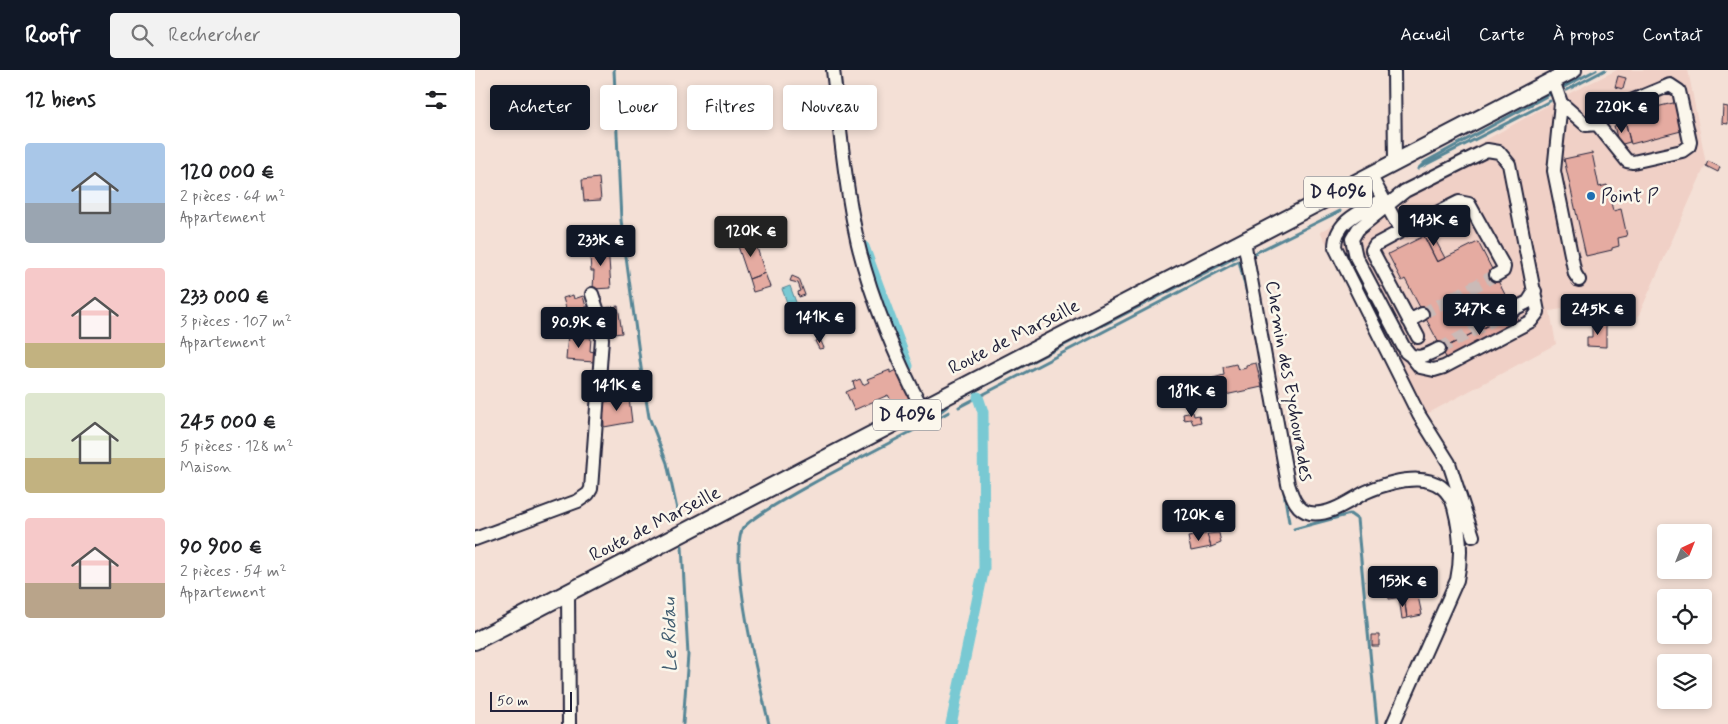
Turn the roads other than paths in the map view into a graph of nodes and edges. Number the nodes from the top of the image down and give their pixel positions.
1 (833, 70) edge
2 (1394, 70) edge
3 (1573, 70) edge
4 (1553, 80) junction
5 (1561, 103) junction
6 (1592, 124) junction
7 (1395, 162) junction
8 (1370, 175) junction
9 (1386, 203) junction
10 (1401, 231) junction
11 (1244, 241) junction
12 (1496, 275) dead end
13 (1579, 280) dead end
14 (1535, 291) junction
15 (592, 294) dead end
16 (1514, 309) tunnel mouth
17 (1422, 314) tunnel mouth
18 (1409, 321) junction
19 (1418, 337) dead end
20 (1439, 348) tunnel mouth
21 (1406, 352) junction
22 (922, 408) junction
23 (1473, 536) dead end
24 (475, 539) edge
25 (568, 592) junction
26 (475, 641) edge
27 (569, 724) edge
28 (1393, 724) edge

1 - 22 street
2 - 7 street
3 - 4 main road, Route de Marseille / D 4096
4 - 5 street
4 - 7 main road, Route de Marseille / D 4096
5 - 6 street
5 - 13 street
6 - 6 street
7 - 8 main road, Route de Marseille / D 4096
8 - 9 street
8 - 11 main road, Route de Marseille / D 4096
9 - 10 street
9 - 14 street
9 - 21 street
9 - 23 street
10 - 12 street
10 - 18 street
11 - 22 main road, Route de Marseille / D 4096
11 - 28 street, Chemin des Eychourades
14 - 16 street
14 - 21 street
15 - 24 street
17 - 18 street
18 - 19 street
20 - 21 street
22 - 25 main road, Route de Marseille / D 4096
25 - 26 main road, Route de Marseille / D 4096
25 - 27 street

